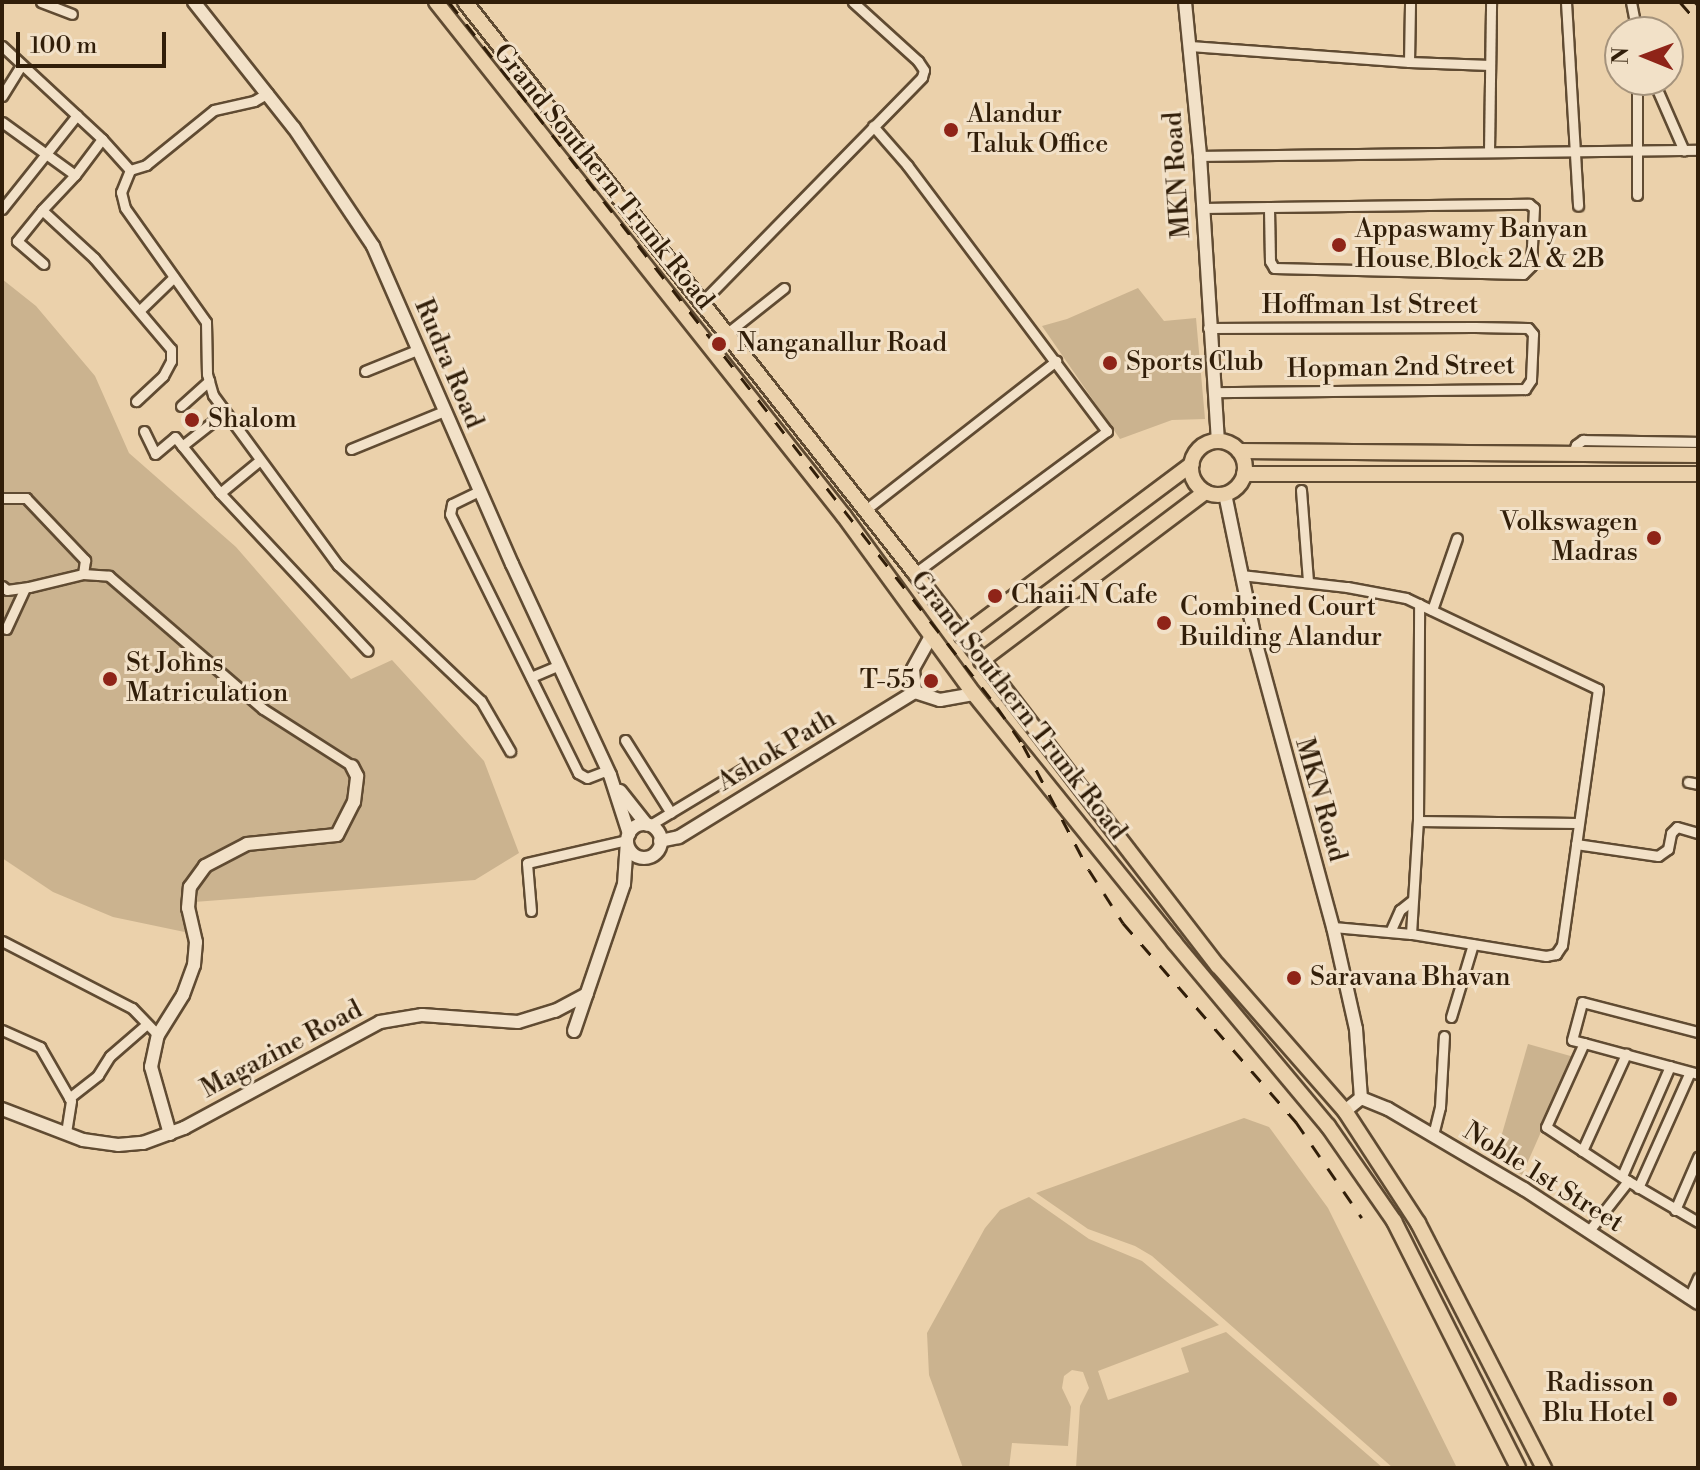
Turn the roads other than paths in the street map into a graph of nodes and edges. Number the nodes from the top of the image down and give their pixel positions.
1 (41, 2) edge
2 (194, 2) edge
3 (456, 2) edge
4 (465, 2) edge
5 (853, 2) edge
6 (1185, 2) edge
7 (1410, 2) edge
8 (1491, 2) edge
9 (1566, 2) edge
10 (440, 7) edge
11 (72, 14) dead end
12 (2, 46) edge
13 (1190, 46) junction
14 (1409, 62) junction
15 (1490, 65) junction
16 (21, 66) junction
17 (268, 93) junction
18 (2, 96) edge
19 (1637, 96) edge
20 (1660, 96) edge
21 (77, 115) junction
22 (2, 122) edge
23 (873, 126) junction
24 (102, 139) junction
25 (1698, 150) edge
26 (1684, 151) junction
27 (1489, 152) junction
28 (1577, 152) junction
29 (1638, 152) junction
30 (47, 154) junction
31 (1200, 156) junction
32 (130, 170) junction
33 (75, 175) junction
34 (1637, 195) dead end
35 (1578, 206) dead end
36 (1269, 207) junction
37 (1203, 208) junction
38 (2, 209) edge
39 (42, 210) junction
40 (43, 264) dead end
41 (174, 277) junction
42 (784, 288) dead end
43 (701, 303) junction
44 (140, 310) junction
45 (1208, 328) junction
46 (1531, 329) joint
47 (726, 334) junction
48 (417, 350) junction
49 (1056, 361) junction
50 (365, 371) dead end
51 (209, 381) junction
52 (1214, 392) junction
53 (136, 401) dead end
54 (181, 406) dead end
55 (444, 411) junction
56 (225, 412) junction
57 (144, 431) dead end
58 (1218, 441) junction
59 (1698, 442) edge
60 (182, 446) junction
61 (351, 449) dead end
62 (1239, 451) junction
63 (1570, 455) junction
64 (1698, 455) edge
65 (259, 461) junction
66 (1192, 464) junction
67 (1244, 474) junction
68 (1566, 474) junction
69 (1698, 474) edge
70 (1301, 490) dead end
71 (479, 491) junction
72 (1205, 492) junction
73 (220, 493) junction
74 (1225, 494) junction
75 (2, 498) edge
76 (864, 511) junction
77 (1457, 538) dead end
78 (915, 573) junction
79 (83, 574) junction
80 (1241, 575) junction
81 (1308, 581) junction
82 (2, 586) edge
83 (25, 588) junction
84 (1419, 604) junction
85 (1432, 610) junction
86 (6, 629) dead end
87 (962, 636) junction
88 (930, 638) junction
89 (368, 651) dead end
90 (981, 661) junction
91 (559, 665) junction
92 (531, 677) junction
93 (915, 692) junction
94 (974, 694) junction
95 (625, 740) dead end
96 (510, 751) dead end
97 (352, 766) joint
98 (743, 769) dead end
99 (609, 772) junction
100 (671, 813) junction
101 (1418, 821) junction
102 (1577, 823) junction
103 (649, 825) junction
104 (1698, 833) edge
105 (628, 840) junction
106 (660, 841) junction
107 (1576, 844) junction
108 (645, 858) junction
109 (624, 884) junction
110 (1413, 900) junction
111 (531, 911) dead end
112 (1333, 927) junction
113 (1390, 932) junction
114 (1411, 934) junction
115 (2, 941) edge
116 (1473, 944) junction
117 (587, 994) junction
118 (1451, 1017) dead end
119 (147, 1024) junction
120 (2, 1030) edge
121 (574, 1031) dead end
122 (1698, 1032) edge
123 (158, 1035) junction
124 (1444, 1036) dead end
125 (1584, 1043) junction
126 (1626, 1054) junction
127 (1670, 1066) junction
128 (1694, 1073) edge
129 (69, 1098) junction
130 (1361, 1098) junction
131 (2, 1109) edge
132 (1345, 1111) junction
133 (1328, 1126) junction
134 (66, 1134) junction
135 (170, 1134) junction
136 (1433, 1135) junction
137 (1582, 1151) junction
138 (1698, 1157) edge
139 (1625, 1178) junction
140 (1638, 1188) junction
141 (1410, 1208) junction
142 (1675, 1210) junction
143 (1394, 1221) junction
144 (1698, 1222) edge
145 (1588, 1232) junction
146 (1698, 1278) edge
147 (1693, 1301) edge
148 (1518, 1468) edge
149 (1544, 1468) edge

1 - 11 street
2 - 17 street, Rudra Road
3 - 10 main road
4 - 43 main road, Grand Southern Trunk Road
5 - 23 street
6 - 13 street, MKN Road
7 - 14 street
8 - 15 street
9 - 28 street
10 - 88 main road, Grand Southern Trunk Road
12 - 16 street
13 - 14 street
13 - 31 street, MKN Road
14 - 15 street
15 - 27 street
16 - 18 street
16 - 21 street
17 - 32 street
17 - 48 street, Rudra Road
19 - 29 street
20 - 26 street
21 - 24 street
21 - 30 street
22 - 30 street
23 - 43 street
23 - 49 street
24 - 32 street
24 - 33 street
25 - 26 street
26 - 29 street
27 - 28 street
27 - 31 street
28 - 29 street
28 - 35 street
29 - 34 street
30 - 33 street
30 - 38 street
31 - 37 street, MKN Road
32 - 41 street
33 - 39 street
36 - 36 street
36 - 37 street
37 - 45 street, MKN Road
39 - 40 street
39 - 44 street
41 - 44 street
41 - 51 street
42 - 47 street
43 - 47 main road, Grand Southern Trunk Road
44 - 53 street
45 - 46 street, Hoffman 1st Street
45 - 52 street, MKN Road
46 - 52 street, Hopman 2nd Street
47 - 76 main road, Grand Southern Trunk Road
48 - 50 street
48 - 55 street, Rudra Road
49 - 76 street
49 - 78 street
51 - 54 street
51 - 56 street
52 - 58 street, MKN Road
55 - 61 street
55 - 71 street, Rudra Road
56 - 60 street
56 - 65 street
57 - 60 street
58 - 62 main road
58 - 66 main road
59 - 63 street
60 - 73 street
62 - 63 main road
62 - 67 main road
63 - 64 main road
63 - 68 main road
65 - 73 street
65 - 96 street
66 - 72 main road
66 - 87 main road
67 - 68 main road
67 - 74 main road
68 - 69 main road
70 - 81 street
71 - 91 street, Rudra Road
71 - 92 street
72 - 74 main road
72 - 90 main road
73 - 89 street
74 - 80 street, MKN Road
75 - 79 street
76 - 78 main road, Grand Southern Trunk Road
77 - 85 street
78 - 87 main road, Grand Southern Trunk Road
79 - 83 street
79 - 97 street
80 - 81 street
80 - 112 street, MKN Road
81 - 84 street
82 - 83 street
83 - 86 street
84 - 85 street
84 - 101 street
85 - 102 street
87 - 90 main road, Grand Southern Trunk Road
88 - 93 street
88 - 94 main road, Grand Southern Trunk Road
90 - 132 main road, Grand Southern Trunk Road
91 - 92 street
91 - 99 street, Rudra Road
92 - 99 street
93 - 94 street
93 - 106 street, Ashok Path
94 - 133 main road, Grand Southern Trunk Road
95 - 100 street
97 - 123 street
98 - 100 street
99 - 103 street, Rudra Road
99 - 105 street, Rudra Road
100 - 103 street
101 - 102 street
101 - 110 street
102 - 107 street
103 - 105 street
103 - 106 street
104 - 107 street
105 - 108 street
105 - 109 street
105 - 111 street
106 - 108 street
107 - 116 street
108 - 109 street
109 - 117 street
110 - 113 street
110 - 114 street
112 - 113 street
112 - 130 street, MKN Road
113 - 114 street
114 - 116 street
115 - 119 street
116 - 118 street
117 - 121 street
117 - 135 street, Magazine Road
119 - 123 street
119 - 129 street
120 - 129 street
122 - 125 street
123 - 135 street
124 - 136 street
125 - 126 street
125 - 137 street
126 - 127 street
126 - 137 street
127 - 128 street
127 - 139 street
128 - 140 street
129 - 134 street
130 - 132 street
130 - 136 street, Noble 1st Street
131 - 134 street, Magazine Road
132 - 133 main road
132 - 141 main road, Grand Southern Trunk Road
133 - 143 main road, Grand Southern Trunk Road
134 - 135 street, Magazine Road
136 - 145 street, Noble 1st Street
137 - 139 street
138 - 142 street
139 - 140 street
139 - 145 street
140 - 142 street
141 - 143 main road
141 - 149 main road, Grand Southern Trunk Road
142 - 144 street
143 - 148 main road, Grand Southern Trunk Road
145 - 147 street, Noble 1st Street
146 - 147 street

